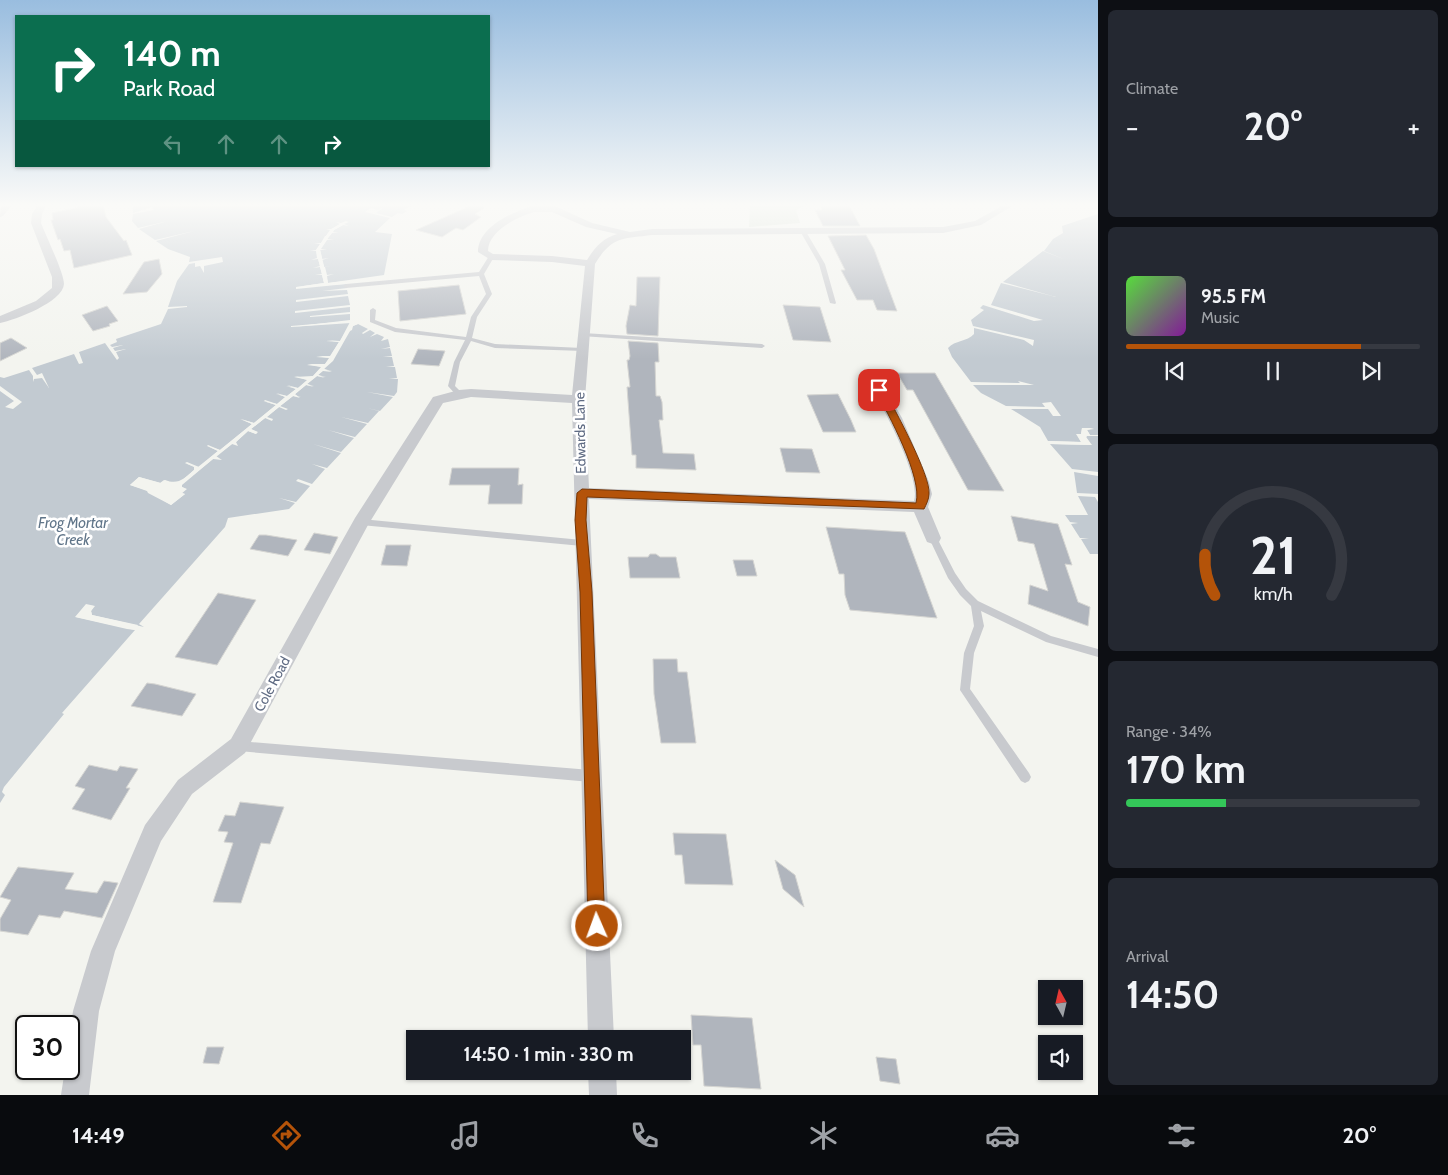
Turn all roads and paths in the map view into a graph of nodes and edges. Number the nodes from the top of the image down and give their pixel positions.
1 (50, 257) edge
2 (491, 257) edge
3 (493, 257) edge
4 (595, 257) edge
5 (818, 257) edge
6 (590, 264) junction
7 (481, 274) junction
8 (346, 286) dead end
9 (834, 303) dead end
10 (372, 310) dead end
11 (0, 320) edge
12 (469, 339) junction
13 (582, 342) junction
14 (762, 346) dead end
15 (871, 375) dead end
16 (459, 394) junction
17 (578, 399) junction
18 (582, 493) junction
19 (920, 507) junction
20 (361, 522) junction
21 (933, 538) joint
22 (582, 543) junction
23 (975, 604) junction
24 (1098, 653) edge
25 (238, 746) junction
26 (591, 776) junction
27 (1024, 777) dead end
28 (601, 1030) edge
29 (602, 1080) edge
30 (75, 1095) edge
31 (603, 1095) edge

1 - 11 street
2 - 7 lane
3 - 6 street
4 - 6 street
5 - 9 lane
6 - 13 street, Edwards Lane
7 - 8 lane
7 - 12 lane
10 - 12 lane
12 - 13 lane
12 - 16 lane
13 - 14 lane
13 - 17 street, Edwards Lane
15 - 19 street
16 - 17 street, Cole Road
16 - 20 street, Cole Road
17 - 18 street, Edwards Lane
18 - 19 street
18 - 22 street, Edwards Lane
19 - 21 street
20 - 22 lane
20 - 25 street, Cole Road
21 - 23 lane
22 - 26 street, Edwards Lane
23 - 24 lane
23 - 27 lane
25 - 26 lane
25 - 30 street, Cole Road
26 - 28 street, Edwards Lane
29 - 31 street

